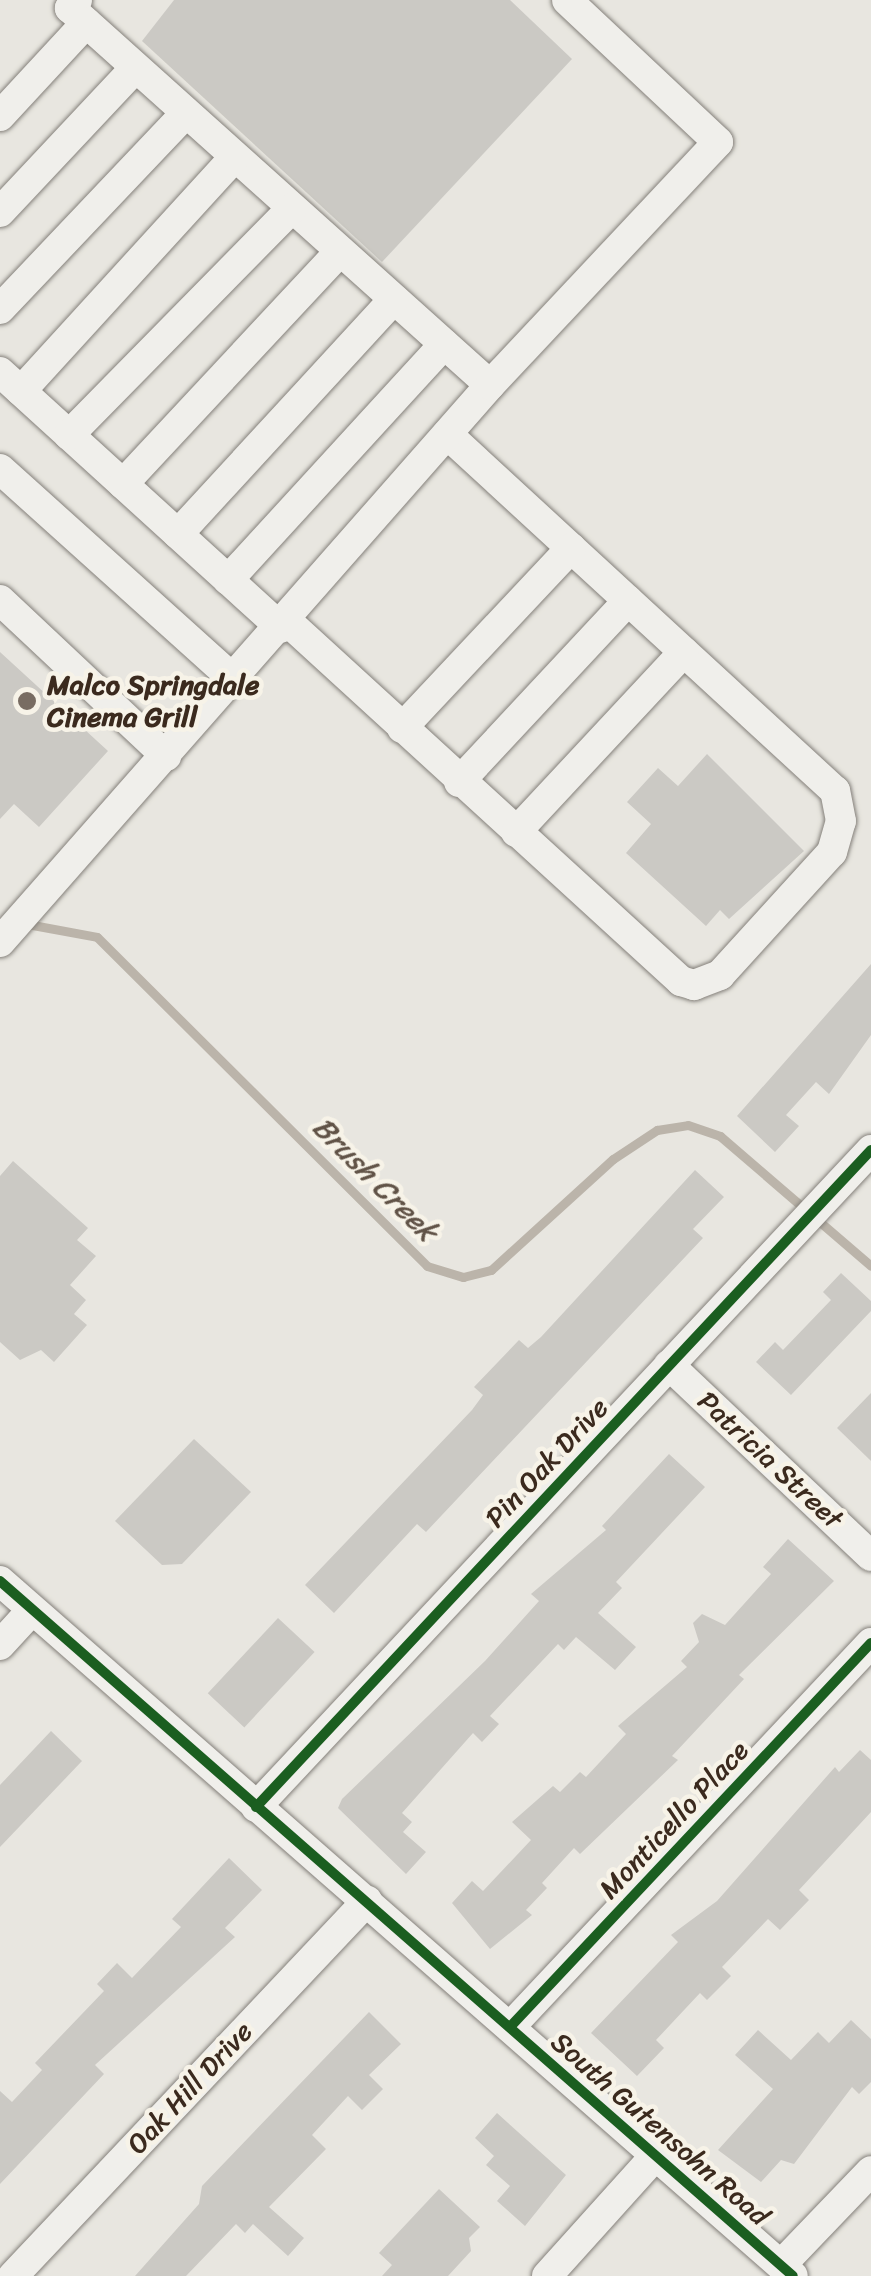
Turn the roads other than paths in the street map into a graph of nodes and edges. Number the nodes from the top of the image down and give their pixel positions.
1 (566, 0) edge
2 (82, 12) edge
3 (135, 68) junction
4 (186, 113) junction
5 (0, 116) edge
6 (234, 157) junction
7 (292, 208) junction
8 (0, 212) edge
9 (340, 251) junction
10 (394, 299) junction
11 (0, 309) edge
12 (444, 344) junction
13 (10, 382) edge
14 (490, 385) junction
15 (448, 434) junction
16 (69, 435) junction
17 (0, 469) edge
18 (123, 484) junction
19 (178, 534) junction
20 (571, 548) junction
21 (228, 580) junction
22 (0, 600) edge
23 (628, 600) junction
24 (284, 624) junction
25 (684, 652) junction
26 (234, 680) junction
27 (402, 728) junction
28 (166, 756) junction
29 (460, 782) junction
30 (516, 832) junction
31 (0, 942) edge
32 (871, 1150) edge
33 (669, 1365) junction
34 (871, 1556) edge
35 (0, 1582) edge
36 (32, 1610) junction
37 (0, 1644) edge
38 (871, 1644) edge
39 (256, 1807) junction
40 (367, 1901) junction
41 (510, 2026) junction
42 (656, 2155) junction
43 (871, 2171) edge
44 (787, 2271) edge
45 (13, 2276) edge
46 (547, 2276) edge

1 - 14 street
2 - 3 street
2 - 5 street
3 - 4 street
3 - 8 street
4 - 6 street
4 - 11 street
6 - 7 street
6 - 13 street
7 - 9 street
7 - 16 street
9 - 10 street
9 - 18 street
10 - 12 street
10 - 19 street
12 - 14 street
12 - 21 street
13 - 16 street
14 - 15 street
15 - 20 street
15 - 24 street
16 - 18 street
17 - 26 street
18 - 19 street
19 - 21 street
20 - 23 street
20 - 27 street
21 - 24 street
22 - 28 street
23 - 25 street
23 - 29 street
24 - 26 street
24 - 27 street
25 - 30 street
25 - 30 street
26 - 28 street
27 - 29 street
28 - 31 street
29 - 30 street
32 - 33 street, Pin Oak Drive
33 - 34 street, Patricia Street
33 - 39 street, Pin Oak Drive
35 - 36 street, South Gutensohn Road
36 - 37 street
36 - 39 street, South Gutensohn Road
38 - 41 street, Monticello Place
39 - 40 street, South Gutensohn Road
40 - 41 street, South Gutensohn Road
40 - 45 street, Oak Hill Drive
41 - 42 street, South Gutensohn Road
42 - 44 street, South Gutensohn Road
42 - 46 street
43 - 44 street

